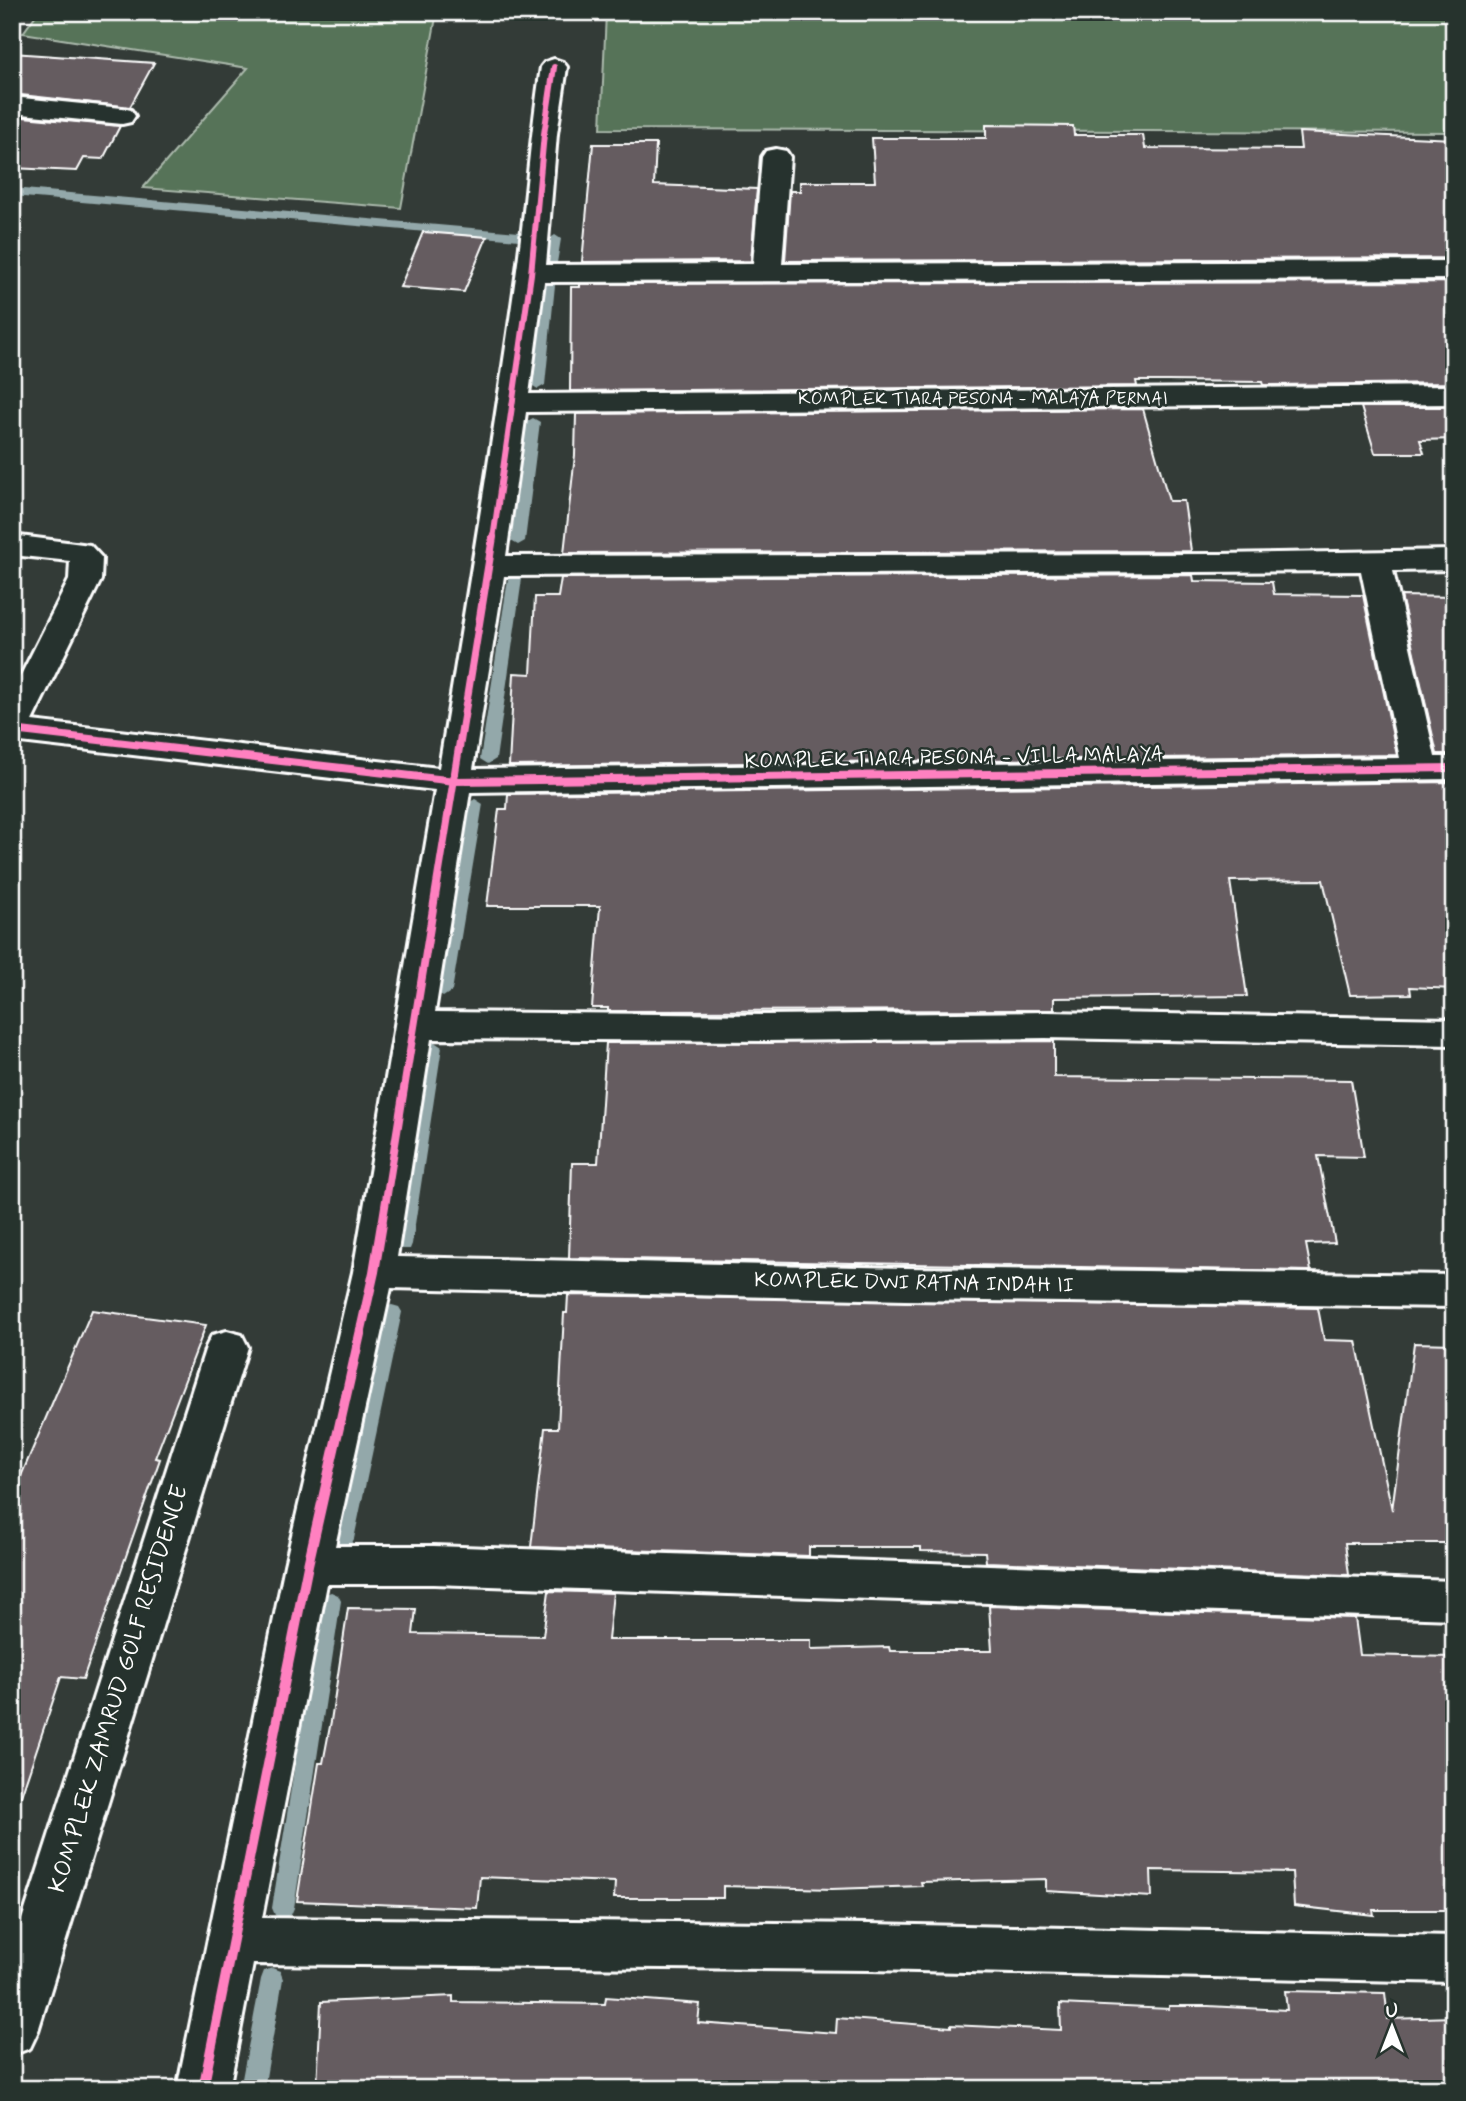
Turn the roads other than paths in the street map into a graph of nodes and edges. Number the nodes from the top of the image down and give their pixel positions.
1 (554, 67) dead end
2 (12, 106) edge
3 (122, 116) dead end
4 (776, 157) dead end
5 (1454, 271) edge
6 (767, 273) junction
7 (531, 274) junction
8 (1454, 395) edge
9 (512, 403) junction
10 (12, 545) edge
11 (1375, 560) junction
12 (1454, 560) edge
13 (489, 566) junction
14 (12, 729) edge
15 (1437, 768) edge
16 (455, 781) junction
17 (415, 1025) junction
18 (1454, 1032) edge
19 (374, 1272) junction
20 (1454, 1290) edge
21 (227, 1347) dead end
22 (308, 1565) junction
23 (1454, 1600) edge
24 (234, 1941) junction
25 (1454, 1959) edge
26 (12, 2031) edge
27 (203, 2089) edge

1 - 7 street
2 - 3 street
4 - 6 street
5 - 6 street
6 - 7 street
7 - 9 street
8 - 9 street, KOMPLEK TIARA PESONA - MALAYA PERMAI
9 - 13 street
10 - 14 street
11 - 12 street
11 - 13 street
11 - 15 street
13 - 16 street
14 - 16 street, KOMPLEK TIARA PESONA - VILLA MALAYA
15 - 16 street, KOMPLEK TIARA PESONA - VILLA MALAYA
16 - 17 street
17 - 18 street
17 - 19 street
19 - 20 street, KOMPLEK DWI RATNA INDAH II
19 - 22 street
21 - 26 street, KOMPLEK ZAMRUD GOLF RESIDENCE
22 - 23 street
22 - 24 street
24 - 25 street
24 - 27 street

